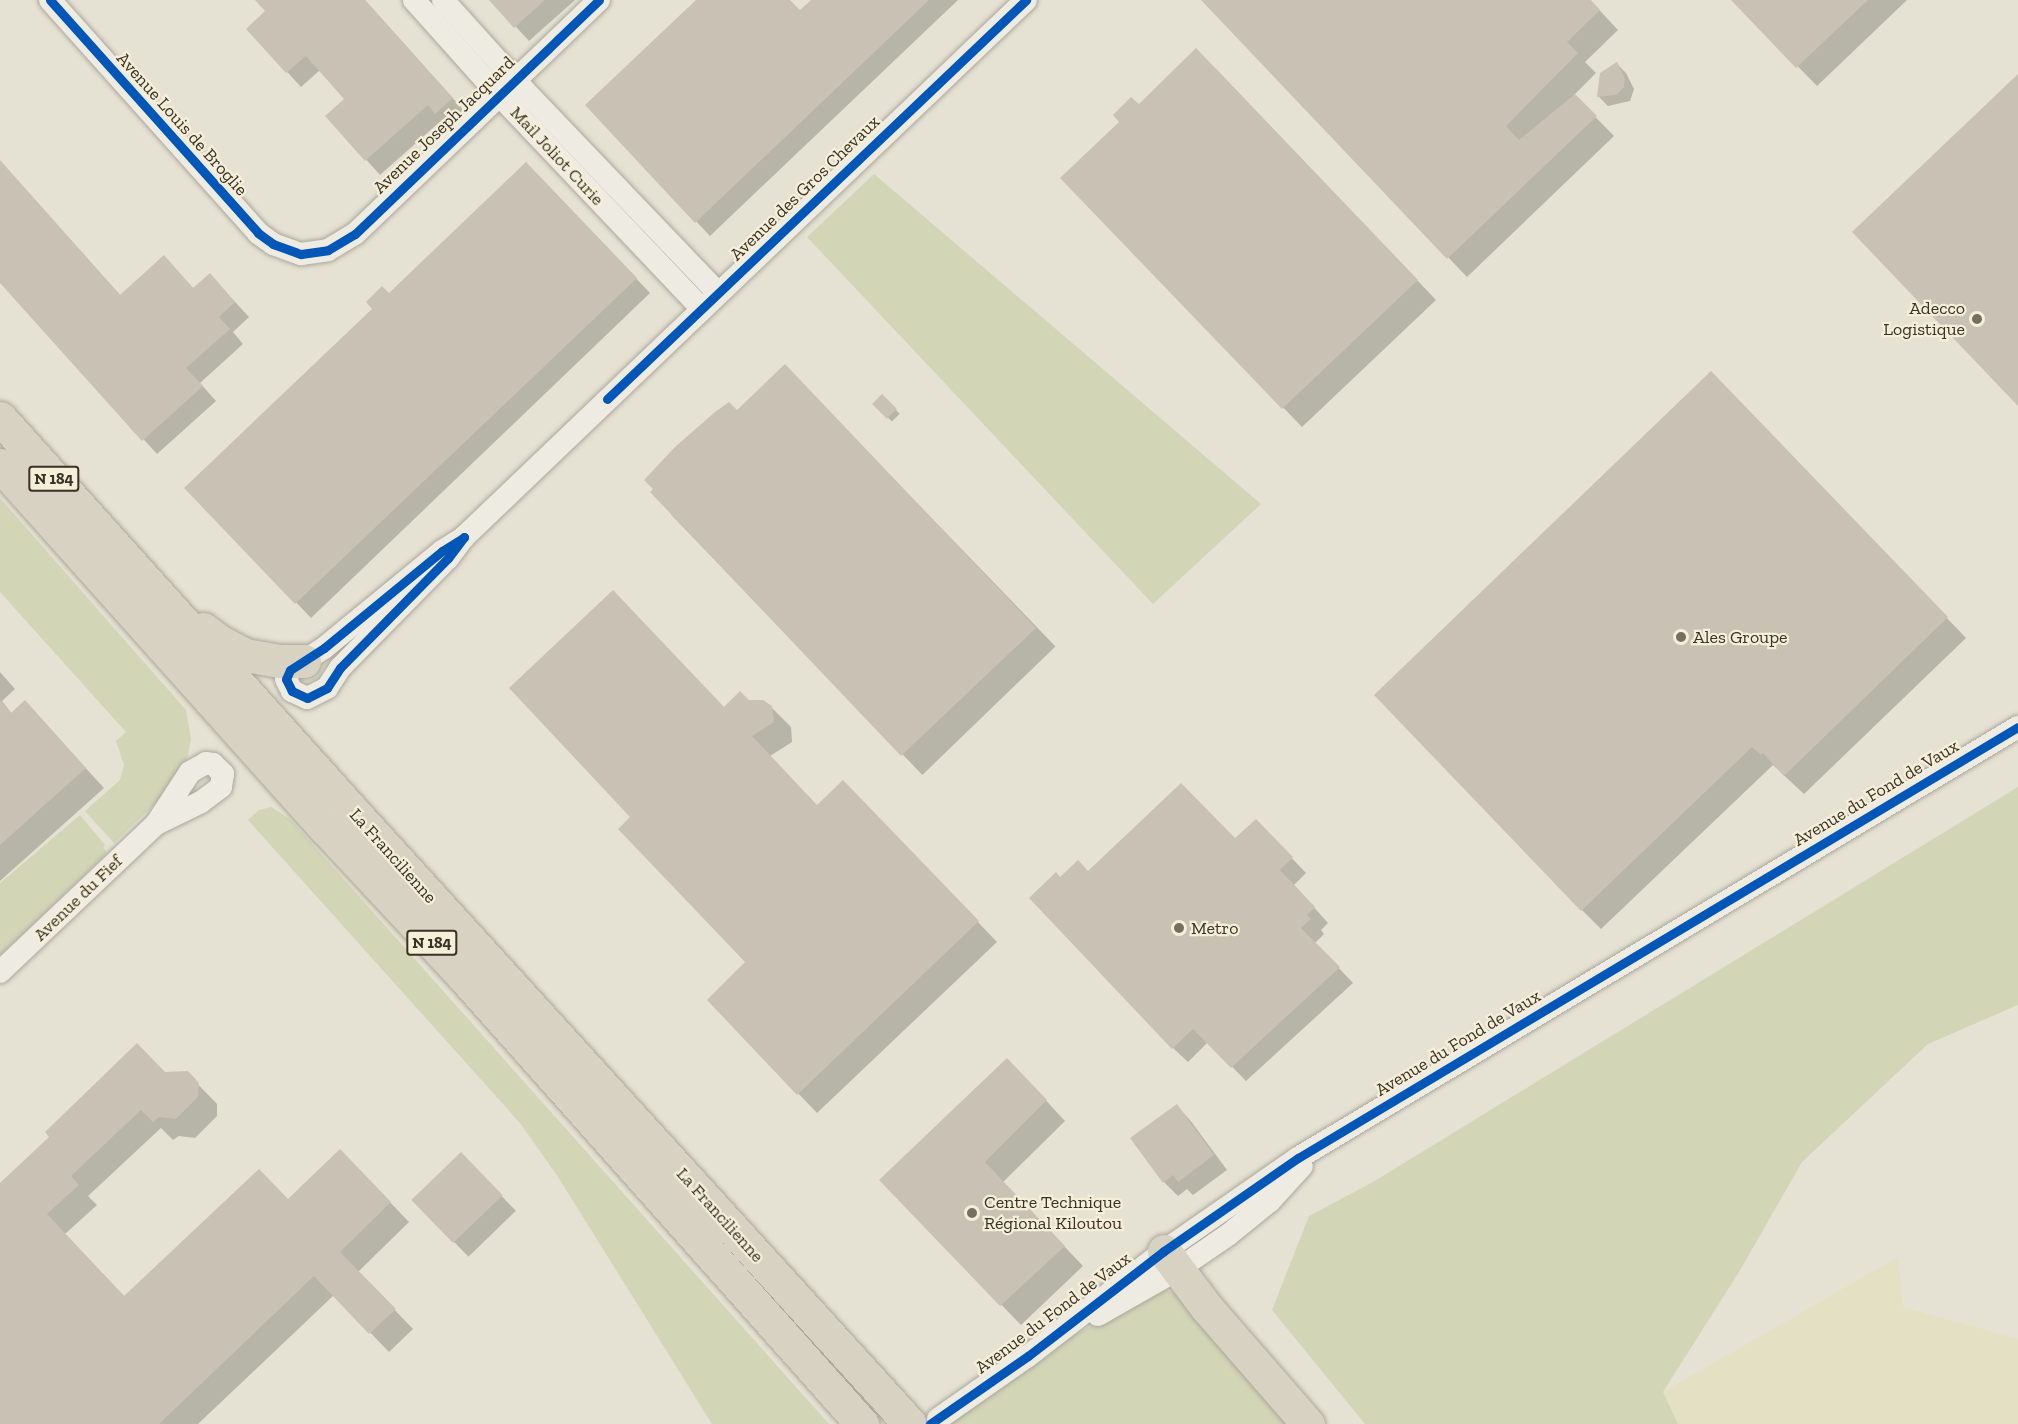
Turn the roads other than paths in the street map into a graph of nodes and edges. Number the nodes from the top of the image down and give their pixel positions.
1 (50, 0) edge
2 (414, 0) edge
3 (442, 0) edge
4 (599, 0) edge
5 (1026, 0) edge
6 (507, 88) junction
7 (301, 254) joint
8 (718, 293) junction
9 (702, 309) junction
10 (0, 418) edge
11 (0, 465) edge
12 (464, 537) junction
13 (109, 540) junction
14 (304, 661) junction
15 (2018, 727) edge
16 (156, 824) dead end
17 (0, 972) edge
18 (1170, 1261) junction
19 (924, 1421) edge
20 (862, 1424) edge
21 (1308, 1424) edge

1 - 7 street, Avenue Louis de Broglie
2 - 6 street, Mail Joliot Curie
3 - 6 street, Mail Joliot Curie
4 - 6 street, Avenue Joseph Jacquard
5 - 8 street, Avenue des Gros Chevaux
6 - 7 street, Avenue Joseph Jacquard
6 - 8 street, Mail Joliot Curie
6 - 9 street, Mail Joliot Curie
8 - 9 street, Avenue des Gros Chevaux
9 - 12 street, Avenue des Gros Chevaux
10 - 13 highway, La Francilienne / N 184
11 - 20 highway, La Francilienne / N 184
12 - 14 street
12 - 14 street
13 - 14 highway
13 - 19 highway, La Francilienne / N 184
15 - 18 street, Avenue du Fond de Vaux
16 - 17 street, Avenue du Fief
18 - 19 street, Avenue du Fond de Vaux
18 - 21 highway

